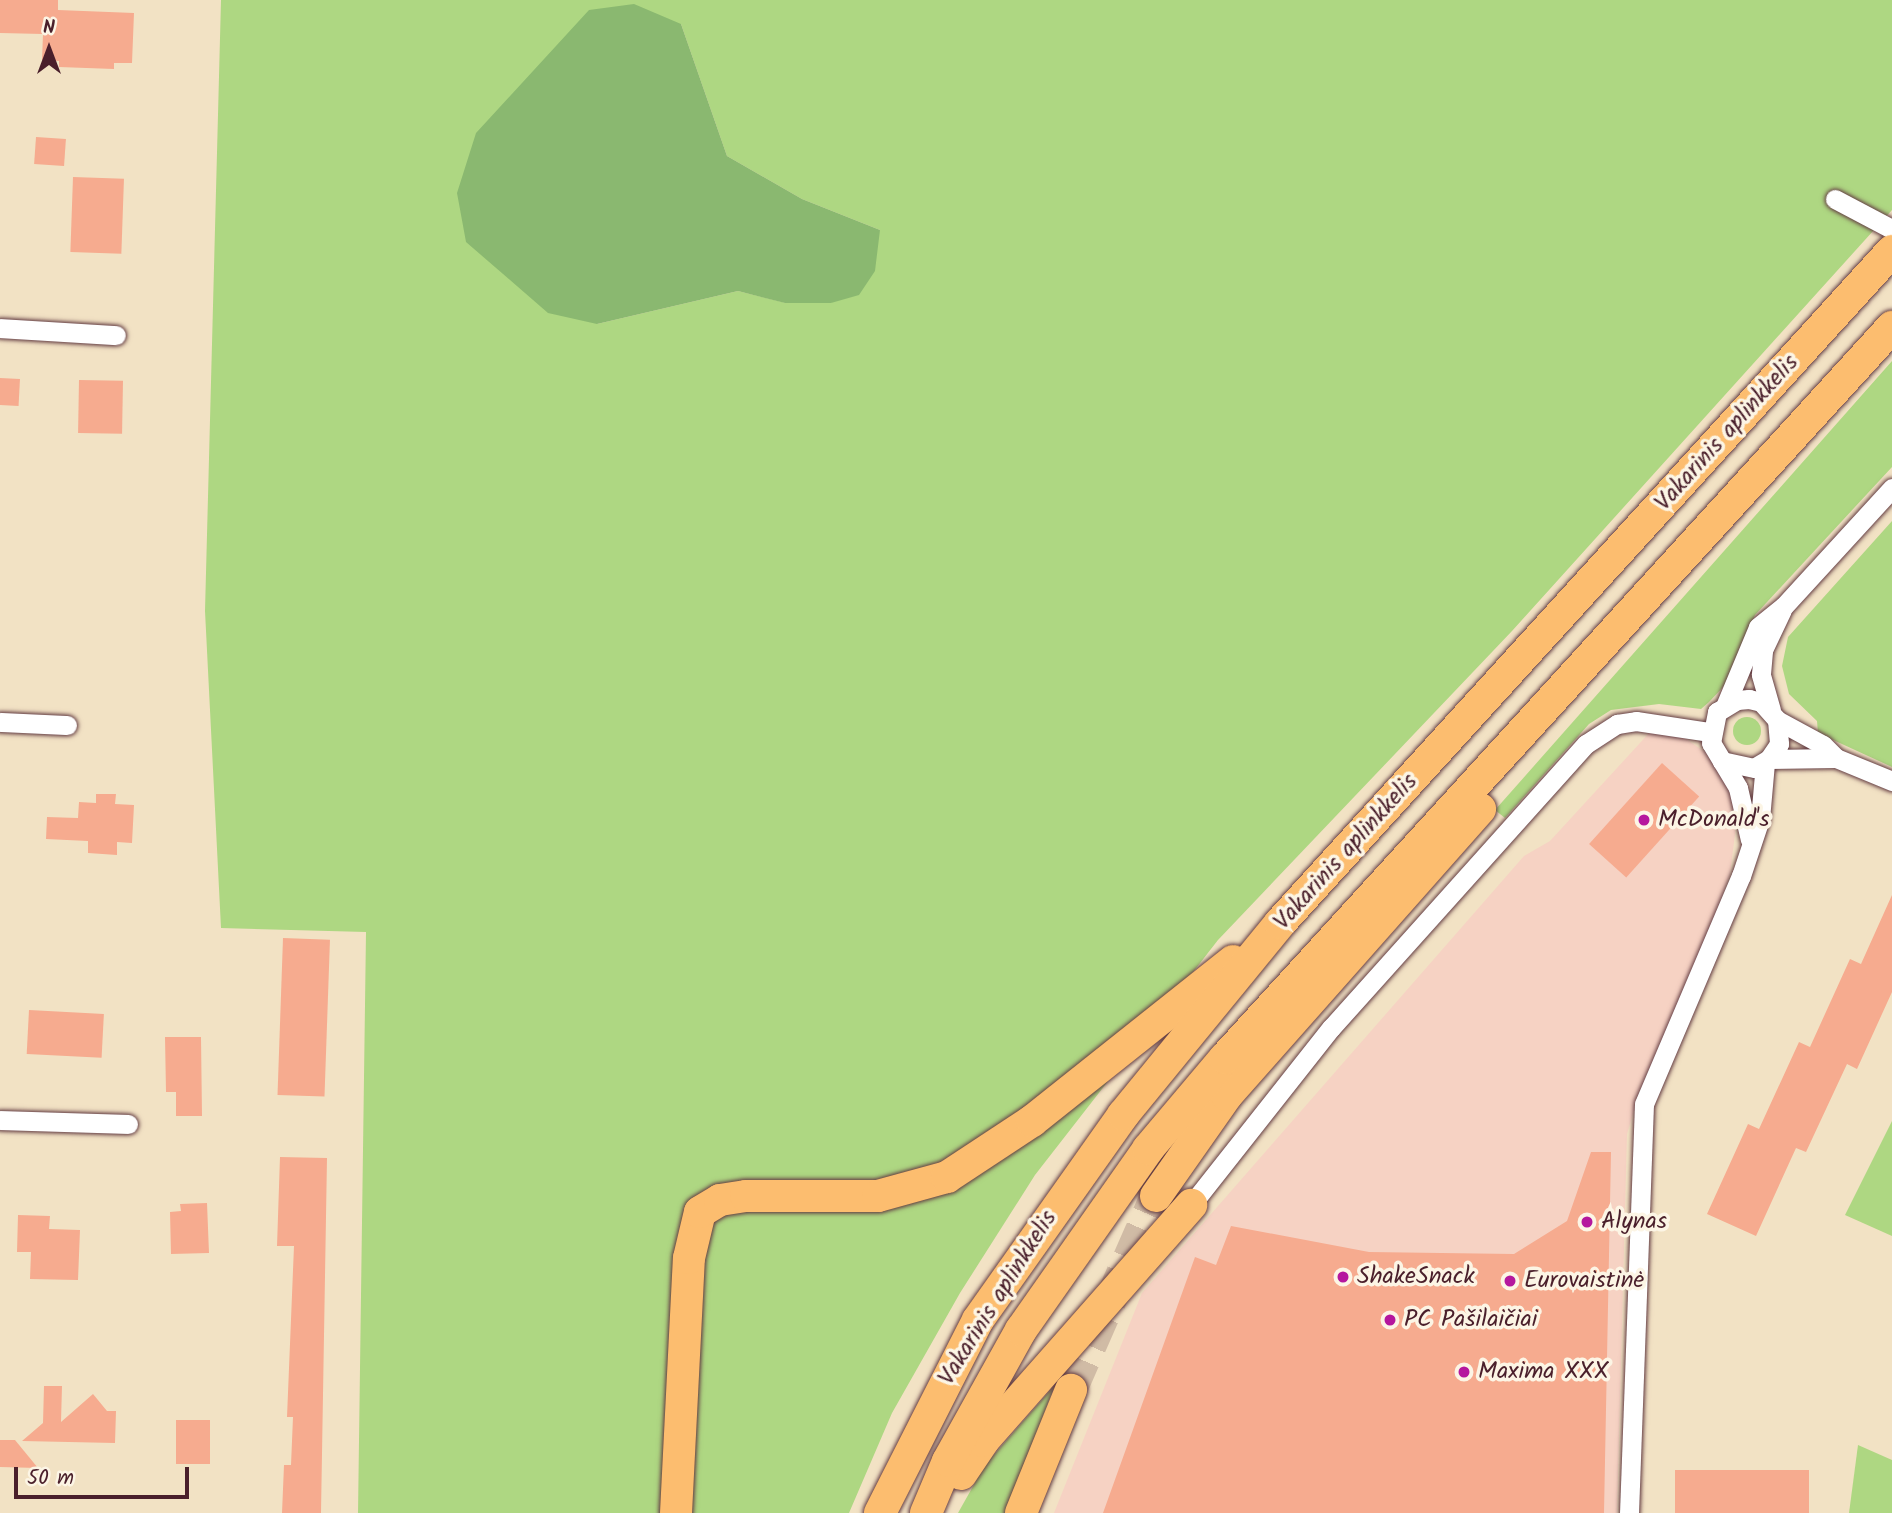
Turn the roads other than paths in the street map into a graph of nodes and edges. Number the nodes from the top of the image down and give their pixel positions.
1 (1835, 199) dead end
2 (1892, 229) edge
3 (1892, 251) edge
4 (1892, 327) edge
5 (0, 328) edge
6 (117, 335) dead end
7 (1892, 488) edge
8 (1651, 589) junction
9 (1784, 606) junction
10 (1726, 704) junction
11 (1774, 715) junction
12 (0, 722) edge
13 (67, 725) dead end
14 (1710, 732) junction
15 (1836, 758) junction
16 (1722, 761) junction
17 (1767, 761) junction
18 (1892, 781) edge
19 (1750, 840) junction
20 (1280, 923) junction
21 (0, 1120) edge
22 (128, 1124) dead end
23 (1156, 1196) tunnel mouth
24 (1191, 1205) joint
25 (1071, 1390) tunnel mouth
26 (956, 1466) junction
27 (676, 1513) edge
28 (880, 1513) edge
29 (926, 1513) edge
30 (936, 1513) edge
31 (1021, 1513) edge
32 (1629, 1513) edge

1 - 2 street
3 - 20 highway, Vakarinis aplinkkelis
4 - 8 highway, Vakarinis aplinkkelis
5 - 6 street
7 - 9 street
8 - 23 highway
8 - 26 highway, Vakarinis aplinkkelis
9 - 10 street
9 - 11 street
10 - 11 street
10 - 14 street
11 - 15 street
11 - 17 street
12 - 13 street
14 - 16 street
14 - 24 street
15 - 17 street
15 - 18 street
16 - 17 street
16 - 19 street
17 - 19 street
19 - 32 street
20 - 27 highway
20 - 28 highway, Vakarinis aplinkkelis
21 - 22 street
24 - 26 highway
25 - 31 highway
26 - 29 highway, Vakarinis aplinkkelis
26 - 30 highway

